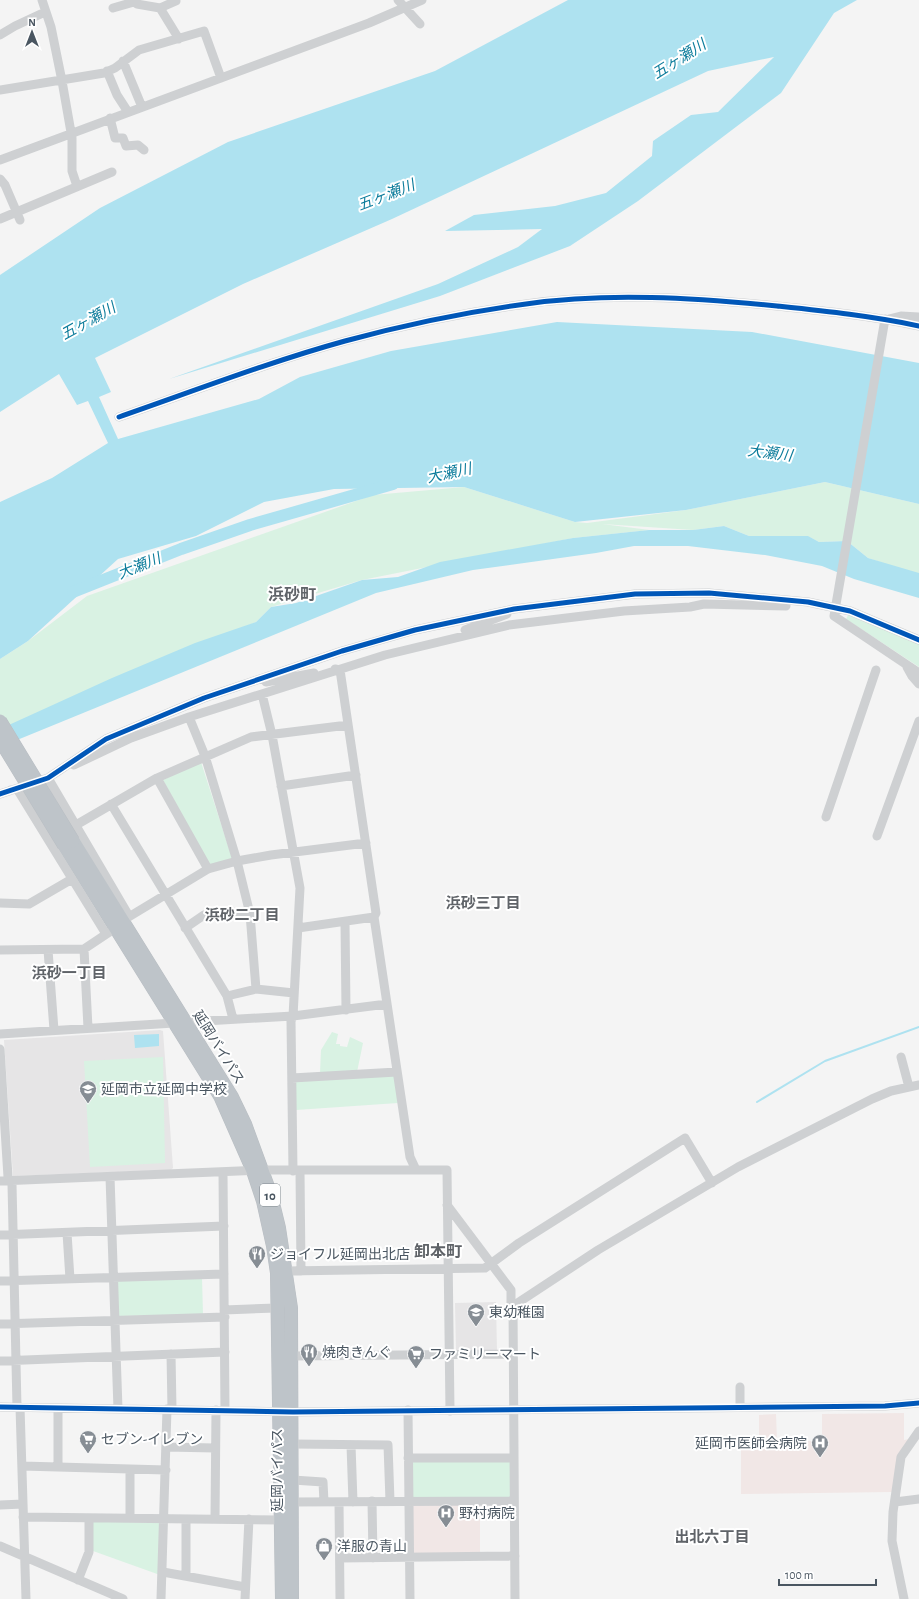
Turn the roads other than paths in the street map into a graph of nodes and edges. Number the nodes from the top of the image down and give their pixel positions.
1 (42, 0) edge
2 (398, 0) edge
3 (422, 0) edge
4 (134, 1) edge
5 (176, 1) edge
6 (113, 8) dead end
7 (160, 8) junction
8 (406, 8) junction
9 (45, 12) junction
10 (420, 24) dead end
11 (0, 35) edge
12 (179, 39) junction
13 (123, 61) junction
14 (107, 72) junction
15 (221, 78) junction
16 (62, 80) junction
17 (0, 90) edge
18 (142, 107) junction
19 (128, 112) junction
20 (110, 118) junction
21 (71, 133) junction
22 (144, 150) dead end
23 (0, 160) edge
24 (112, 172) dead end
25 (0, 179) edge
26 (77, 186) junction
27 (15, 211) junction
28 (0, 219) edge
29 (20, 220) dead end
30 (919, 317) edge
31 (885, 323) junction
32 (919, 326) edge
33 (119, 418) dead end
34 (808, 602) junction
35 (836, 605) junction
36 (514, 608) junction
37 (448, 639) junction
38 (919, 640) edge
39 (906, 665) junction
40 (340, 670) junction
41 (876, 670) dead end
42 (919, 674) edge
43 (256, 680) junction
44 (919, 684) edge
45 (262, 694) junction
46 (189, 716) junction
47 (0, 721) edge
48 (919, 721) edge
49 (348, 725) junction
50 (272, 735) junction
51 (0, 740) edge
52 (205, 756) junction
53 (68, 764) junction
54 (356, 774) junction
55 (48, 778) junction
56 (157, 778) junction
57 (281, 786) junction
58 (17, 789) junction
59 (0, 793) edge
60 (111, 804) junction
61 (826, 817) dead end
62 (76, 825) junction
63 (877, 836) dead end
64 (68, 843) junction
65 (366, 843) junction
66 (294, 852) junction
67 (237, 861) junction
68 (208, 870) junction
69 (72, 879) junction
70 (166, 896) junction
71 (0, 903) edge
72 (249, 911) junction
73 (374, 917) junction
74 (345, 922) junction
75 (118, 925) junction
76 (186, 928) junction
77 (298, 928) junction
78 (84, 949) junction
79 (0, 950) edge
80 (48, 950) junction
81 (256, 989) junction
82 (294, 993) junction
83 (227, 996) junction
84 (387, 1004) junction
85 (346, 1010) junction
86 (293, 1016) junction
87 (233, 1019) junction
88 (179, 1022) junction
89 (88, 1028) junction
90 (54, 1030) junction
91 (0, 1034) edge
92 (0, 1049) edge
93 (901, 1057) dead end
94 (397, 1072) junction
95 (292, 1078) junction
96 (919, 1085) edge
97 (909, 1087) junction
98 (3, 1147) edge
99 (416, 1170) junction
100 (257, 1171) junction
101 (296, 1171) junction
102 (224, 1173) junction
103 (110, 1177) junction
104 (10, 1180) junction
105 (0, 1181) edge
106 (712, 1183) junction
107 (447, 1205) junction
108 (224, 1226) junction
109 (113, 1231) junction
110 (67, 1233) junction
111 (13, 1235) junction
112 (0, 1236) edge
113 (491, 1264) junction
114 (448, 1269) junction
115 (286, 1271) junction
116 (301, 1271) junction
117 (224, 1274) junction
118 (114, 1278) junction
119 (70, 1279) junction
120 (0, 1281) edge
121 (15, 1281) junction
122 (513, 1306) junction
123 (276, 1308) junction
124 (224, 1313) junction
125 (116, 1320) junction
126 (0, 1324) edge
127 (14, 1324) junction
128 (225, 1352) junction
129 (171, 1354) junction
130 (449, 1354) junction
131 (514, 1354) junction
132 (117, 1355) junction
133 (292, 1356) junction
134 (16, 1360) junction
135 (0, 1361) edge
136 (740, 1387) dead end
137 (919, 1403) edge
138 (0, 1407) edge
139 (18, 1407) junction
140 (740, 1407) junction
141 (58, 1408) junction
142 (118, 1409) junction
143 (169, 1409) junction
144 (216, 1410) junction
145 (225, 1410) junction
146 (408, 1410) junction
147 (450, 1410) junction
148 (514, 1410) junction
149 (286, 1411) junction
150 (919, 1431) edge
151 (293, 1444) junction
152 (351, 1445) junction
153 (166, 1446) junction
154 (215, 1448) junction
155 (408, 1458) junction
156 (514, 1458) junction
157 (22, 1466) junction
158 (58, 1467) junction
159 (130, 1469) junction
160 (166, 1470) junction
161 (293, 1480) junction
162 (919, 1499) edge
163 (390, 1501) junction
164 (409, 1501) junction
165 (514, 1501) junction
166 (293, 1502) junction
167 (324, 1502) junction
168 (339, 1502) junction
169 (353, 1502) junction
170 (372, 1502) junction
171 (895, 1502) junction
172 (23, 1504) junction
173 (0, 1505) edge
174 (23, 1517) junction
175 (89, 1518) junction
176 (130, 1518) junction
177 (165, 1519) junction
178 (186, 1519) junction
179 (215, 1519) junction
180 (249, 1519) junction
181 (281, 1520) junction
182 (0, 1546) edge
183 (515, 1556) junction
184 (25, 1557) junction
185 (410, 1557) junction
186 (340, 1558) junction
187 (374, 1558) junction
188 (163, 1572) junction
189 (186, 1576) junction
190 (78, 1580) junction
191 (245, 1587) junction
192 (26, 1599) edge
193 (123, 1599) edge
194 (161, 1599) edge
195 (245, 1599) edge
196 (282, 1599) edge
197 (292, 1599) edge
198 (340, 1599) edge
199 (410, 1599) edge
200 (515, 1599) edge
201 (904, 1599) edge

1 - 9 street
2 - 8 street
3 - 8 street
4 - 6 street
4 - 7 street
5 - 7 street
7 - 12 street
8 - 10 street
8 - 15 street
9 - 11 street
9 - 16 street
12 - 13 street
12 - 15 street
13 - 14 street
13 - 18 street
14 - 16 street
14 - 19 street
15 - 18 street
16 - 17 street
16 - 21 street
18 - 19 street
19 - 20 street
20 - 21 street
20 - 22 street
21 - 23 street
21 - 26 street
24 - 26 street
25 - 27 street
26 - 27 street
27 - 28 street
27 - 29 street
30 - 31 street
31 - 32 street
31 - 33 street
31 - 35 street
34 - 35 street
34 - 36 street
34 - 37 street
35 - 38 street
35 - 39 street
36 - 37 street
36 - 43 street
37 - 40 street
39 - 42 street
39 - 44 street
40 - 43 street
40 - 45 street
40 - 49 street
41 - 61 street
43 - 53 street
45 - 46 street
45 - 50 street
46 - 52 street
46 - 53 street
47 - 64 highway, 延岡バイパス / 10, bridge
48 - 63 street
49 - 50 street
49 - 54 street
50 - 52 street
50 - 57 street
51 - 64 highway, 延岡バイパス / 10, bridge
52 - 56 street
52 - 67 street
53 - 55 street
54 - 57 street
54 - 65 street
55 - 58 street
55 - 62 street
56 - 60 street
56 - 68 street
57 - 66 street
58 - 59 street
58 - 69 street
60 - 62 street
60 - 70 street
62 - 75 street
64 - 75 highway, 延岡バイパス / 10
65 - 66 street
65 - 73 street
66 - 67 street
66 - 77 street
67 - 68 street
67 - 72 street
68 - 70 street
69 - 71 street
69 - 75 street
70 - 75 street
70 - 76 street
72 - 76 street
72 - 81 street
73 - 74 street
73 - 84 street
74 - 77 street
74 - 85 street
75 - 78 street
75 - 88 highway, 延岡バイパス / 10
76 - 83 street
77 - 82 street
78 - 80 street
78 - 89 street
79 - 80 street
80 - 90 street
81 - 82 street
81 - 83 street
82 - 86 street
83 - 87 street
84 - 85 street
84 - 94 street
85 - 86 street
86 - 87 street
86 - 95 street
87 - 88 street
88 - 89 street
88 - 100 highway, 延岡バイパス / 10
89 - 90 street
90 - 91 street
92 - 98 street
93 - 97 street
94 - 95 street
94 - 99 street
95 - 101 street
96 - 97 street
97 - 106 street
98 - 104 street
99 - 101 street
99 - 107 street
100 - 101 street
100 - 102 street
100 - 115 highway, 延岡バイパス / 10
100 - 123 highway, 延岡バイパス / 10
101 - 116 street
102 - 103 street
102 - 108 street
103 - 104 street
103 - 109 street
104 - 105 street
104 - 111 street
106 - 113 street
106 - 122 street
107 - 113 street
107 - 114 street
108 - 109 street
108 - 117 street
109 - 110 street
109 - 118 street
110 - 111 street
110 - 119 street
111 - 112 street
111 - 121 street
113 - 114 street
113 - 122 street
114 - 116 street
114 - 130 street
115 - 116 street
115 - 133 highway, 延岡バイパス / 10
117 - 118 street
117 - 124 street
118 - 119 street
118 - 125 street
119 - 121 street
120 - 121 street
121 - 127 street
122 - 131 street
123 - 124 street
123 - 149 highway, 延岡バイパス / 10
124 - 125 street
124 - 128 street
125 - 127 street
125 - 132 street
126 - 127 street
127 - 134 street
128 - 129 street
128 - 145 street
129 - 132 street
129 - 143 street
130 - 131 street
130 - 133 street
130 - 147 street
131 - 148 street
132 - 134 street
132 - 142 street
133 - 149 highway, 延岡バイパス / 10
134 - 135 street
134 - 139 street
136 - 140 street
137 - 140 street
138 - 139 street
139 - 141 street
139 - 157 street
140 - 148 street
141 - 142 street
141 - 158 street
142 - 143 street
143 - 144 street
143 - 153 street
144 - 145 street
144 - 154 street
145 - 149 street
146 - 147 street
146 - 149 street
146 - 155 street
147 - 148 street
148 - 156 street
149 - 151 highway, 延岡バイパス / 10
149 - 181 highway, 延岡バイパス / 10
150 - 171 street
151 - 152 street
151 - 161 highway, 延岡バイパス / 10
152 - 163 street
152 - 169 street
153 - 154 street
153 - 160 street
154 - 179 street
155 - 156 street
155 - 164 street
156 - 165 street
157 - 158 street
157 - 172 street
158 - 159 street
159 - 160 street
159 - 176 street
160 - 177 street
161 - 166 highway, 延岡バイパス / 10
161 - 167 street
162 - 171 street
163 - 164 street
163 - 170 street
164 - 165 street
164 - 185 street
165 - 183 street
166 - 167 street
166 - 197 highway, 延岡バイパス / 10
167 - 168 street
168 - 169 street
168 - 186 street
169 - 170 street
170 - 187 street
171 - 201 street
172 - 173 street
172 - 174 street
174 - 175 street
174 - 184 street
175 - 176 street
175 - 190 street
176 - 177 street
177 - 178 street
177 - 188 street
178 - 179 street
178 - 189 street
179 - 180 street
180 - 181 street
180 - 191 street
181 - 196 highway, 延岡バイパス / 10
182 - 184 street
183 - 185 street
183 - 200 street
184 - 190 street
184 - 192 street
185 - 187 street
185 - 199 street
186 - 187 street
186 - 198 street
188 - 189 street
188 - 194 street
189 - 191 street
190 - 193 street
191 - 195 street

